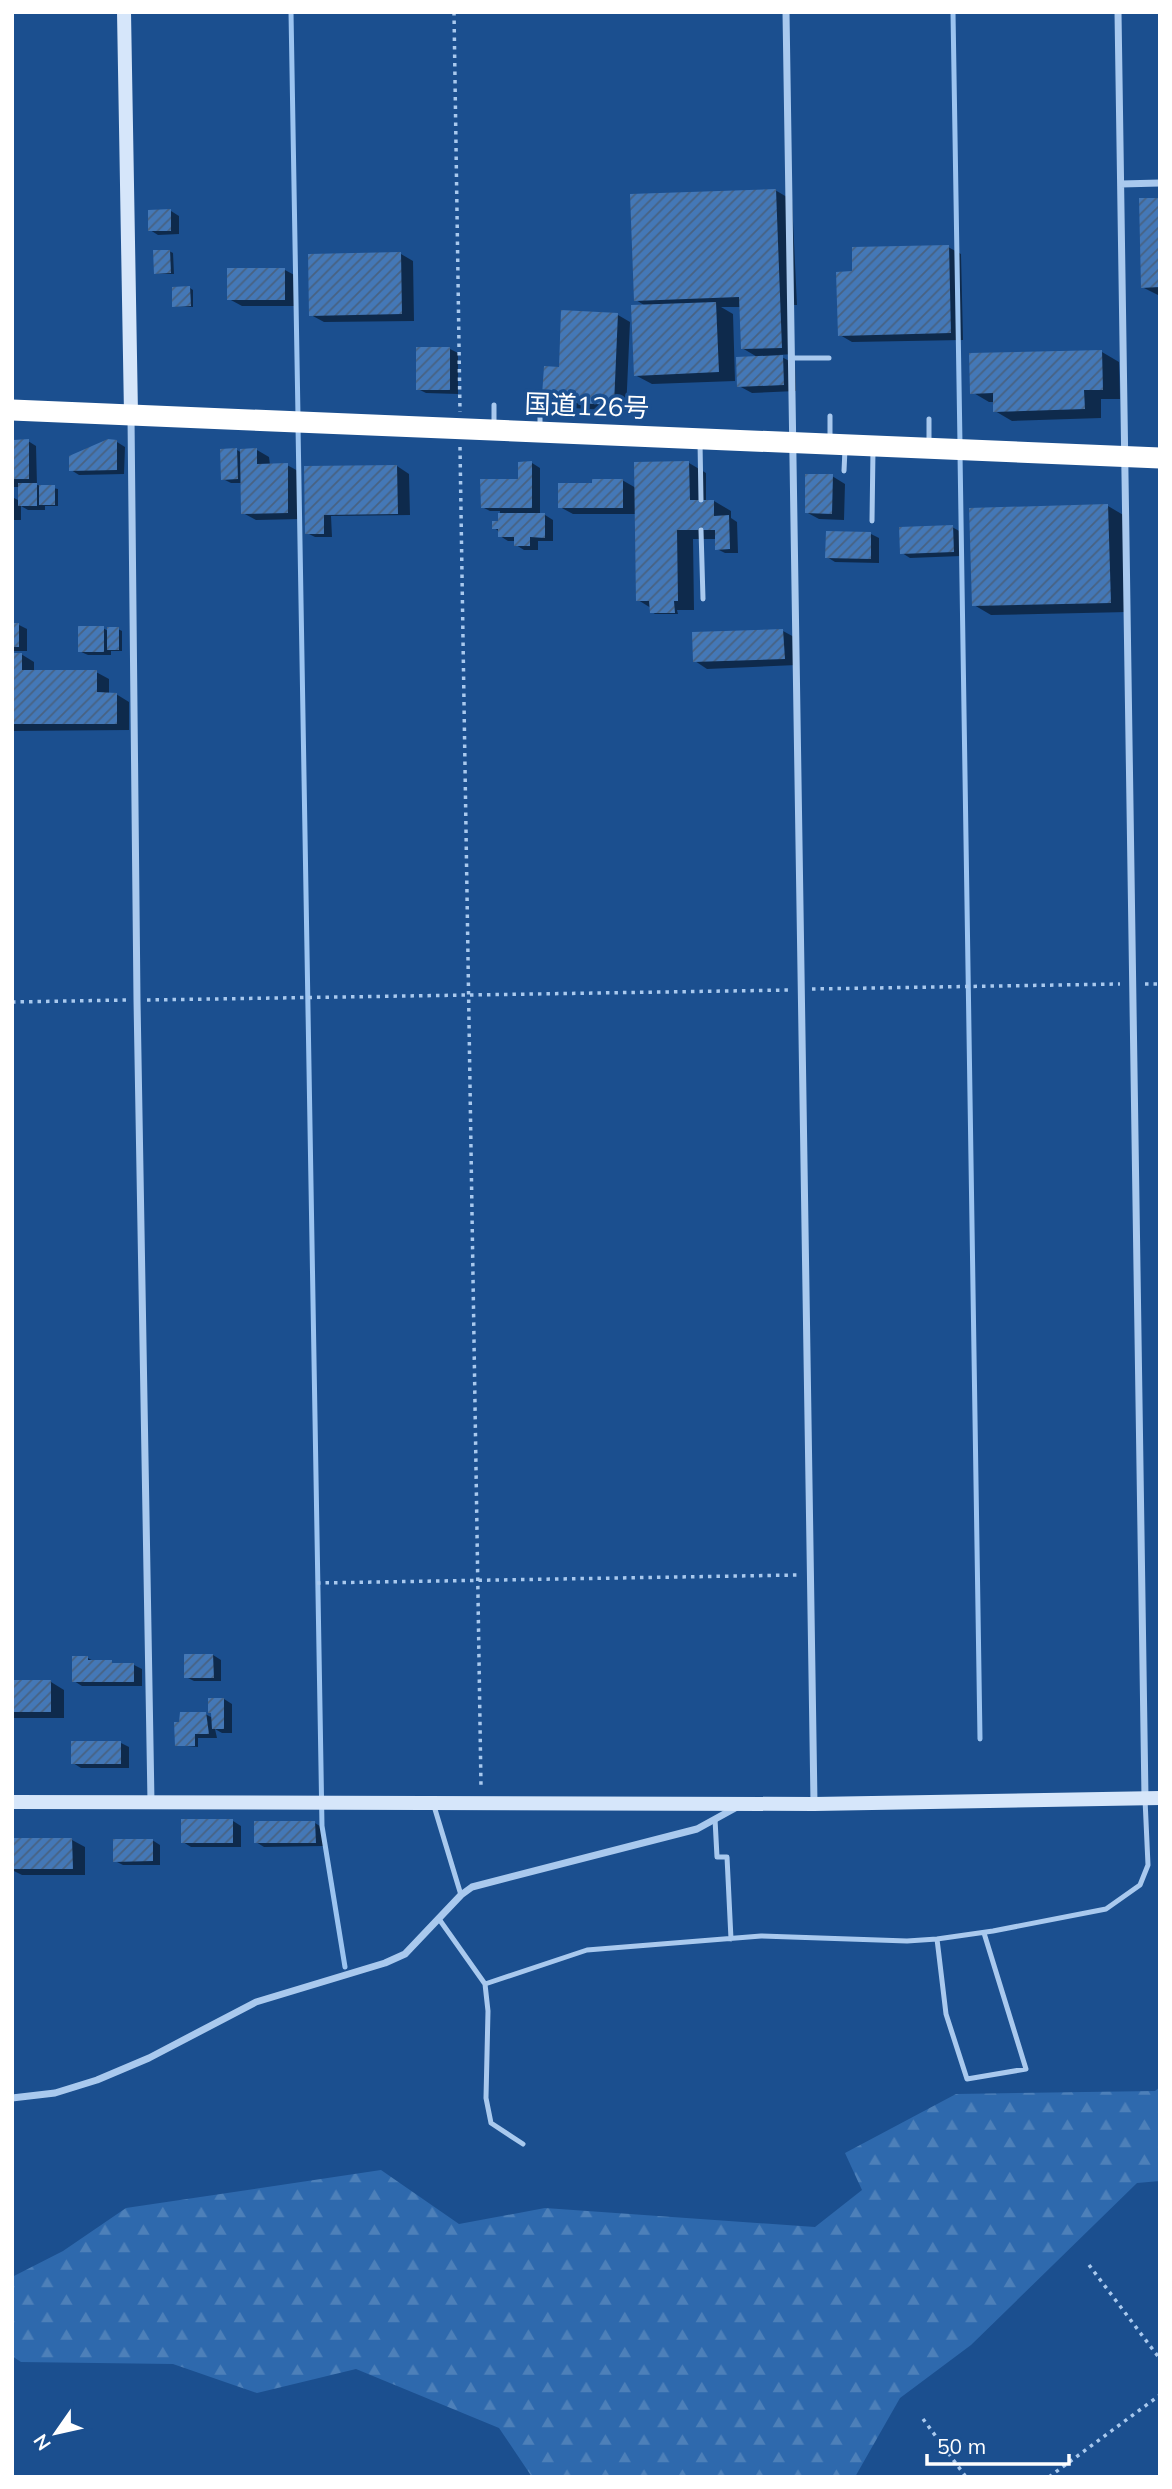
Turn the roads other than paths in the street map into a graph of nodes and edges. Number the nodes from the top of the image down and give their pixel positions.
1 (124, 12) edge
2 (786, 12) edge
3 (1118, 12) edge
4 (1160, 183) edge
5 (1121, 184) junction
6 (792, 358) junction
7 (829, 358) dead end
8 (494, 405) dead end
9 (540, 405) dead end
10 (12, 410) edge
11 (131, 414) junction
12 (830, 416) dead end
13 (929, 419) dead end
14 (494, 430) junction
15 (540, 432) junction
16 (700, 439) junction
17 (793, 444) junction
18 (838, 445) junction
19 (873, 447) junction
20 (929, 449) junction
21 (1124, 456) junction
22 (1160, 458) edge
23 (844, 471) dead end
24 (701, 500) dead end
25 (872, 521) dead end
26 (701, 530) dead end
27 (702, 599) dead end
28 (1152, 1798) edge
29 (12, 1802) edge
30 (151, 1802) junction
31 (433, 1803) junction
32 (742, 1804) junction
33 (814, 1804) junction
34 (715, 1819) junction
35 (461, 1895) junction
36 (439, 1919) junction
37 (984, 1933) junction
38 (731, 1939) junction
39 (937, 1939) junction
40 (485, 1984) junction
41 (12, 2098) edge
42 (523, 2144) dead end

1 - 11 street
2 - 6 street
3 - 5 street
4 - 5 street
5 - 21 street
6 - 7 lane
6 - 17 street
8 - 14 lane
9 - 15 lane
10 - 11 highway, 国道126号
11 - 14 highway, 国道126号
11 - 30 street
12 - 18 lane
13 - 20 lane
14 - 15 highway, 国道126号
15 - 16 highway, 国道126号
16 - 17 highway, 国道126号
16 - 24 lane
17 - 18 highway, 国道126号
17 - 33 street
18 - 19 highway, 国道126号
18 - 23 lane
19 - 20 highway, 国道126号
19 - 25 lane
20 - 21 highway, 国道126号
21 - 22 highway, 国道126号
21 - 28 street
26 - 27 lane
28 - 33 street
28 - 37 lane
29 - 30 street
30 - 31 street
31 - 32 street
31 - 35 lane
32 - 33 street
32 - 34 street
34 - 35 street
34 - 38 lane
35 - 36 street
36 - 40 lane
36 - 41 street
37 - 39 lane
37 - 39 lane
38 - 39 lane
38 - 40 lane
40 - 42 lane

